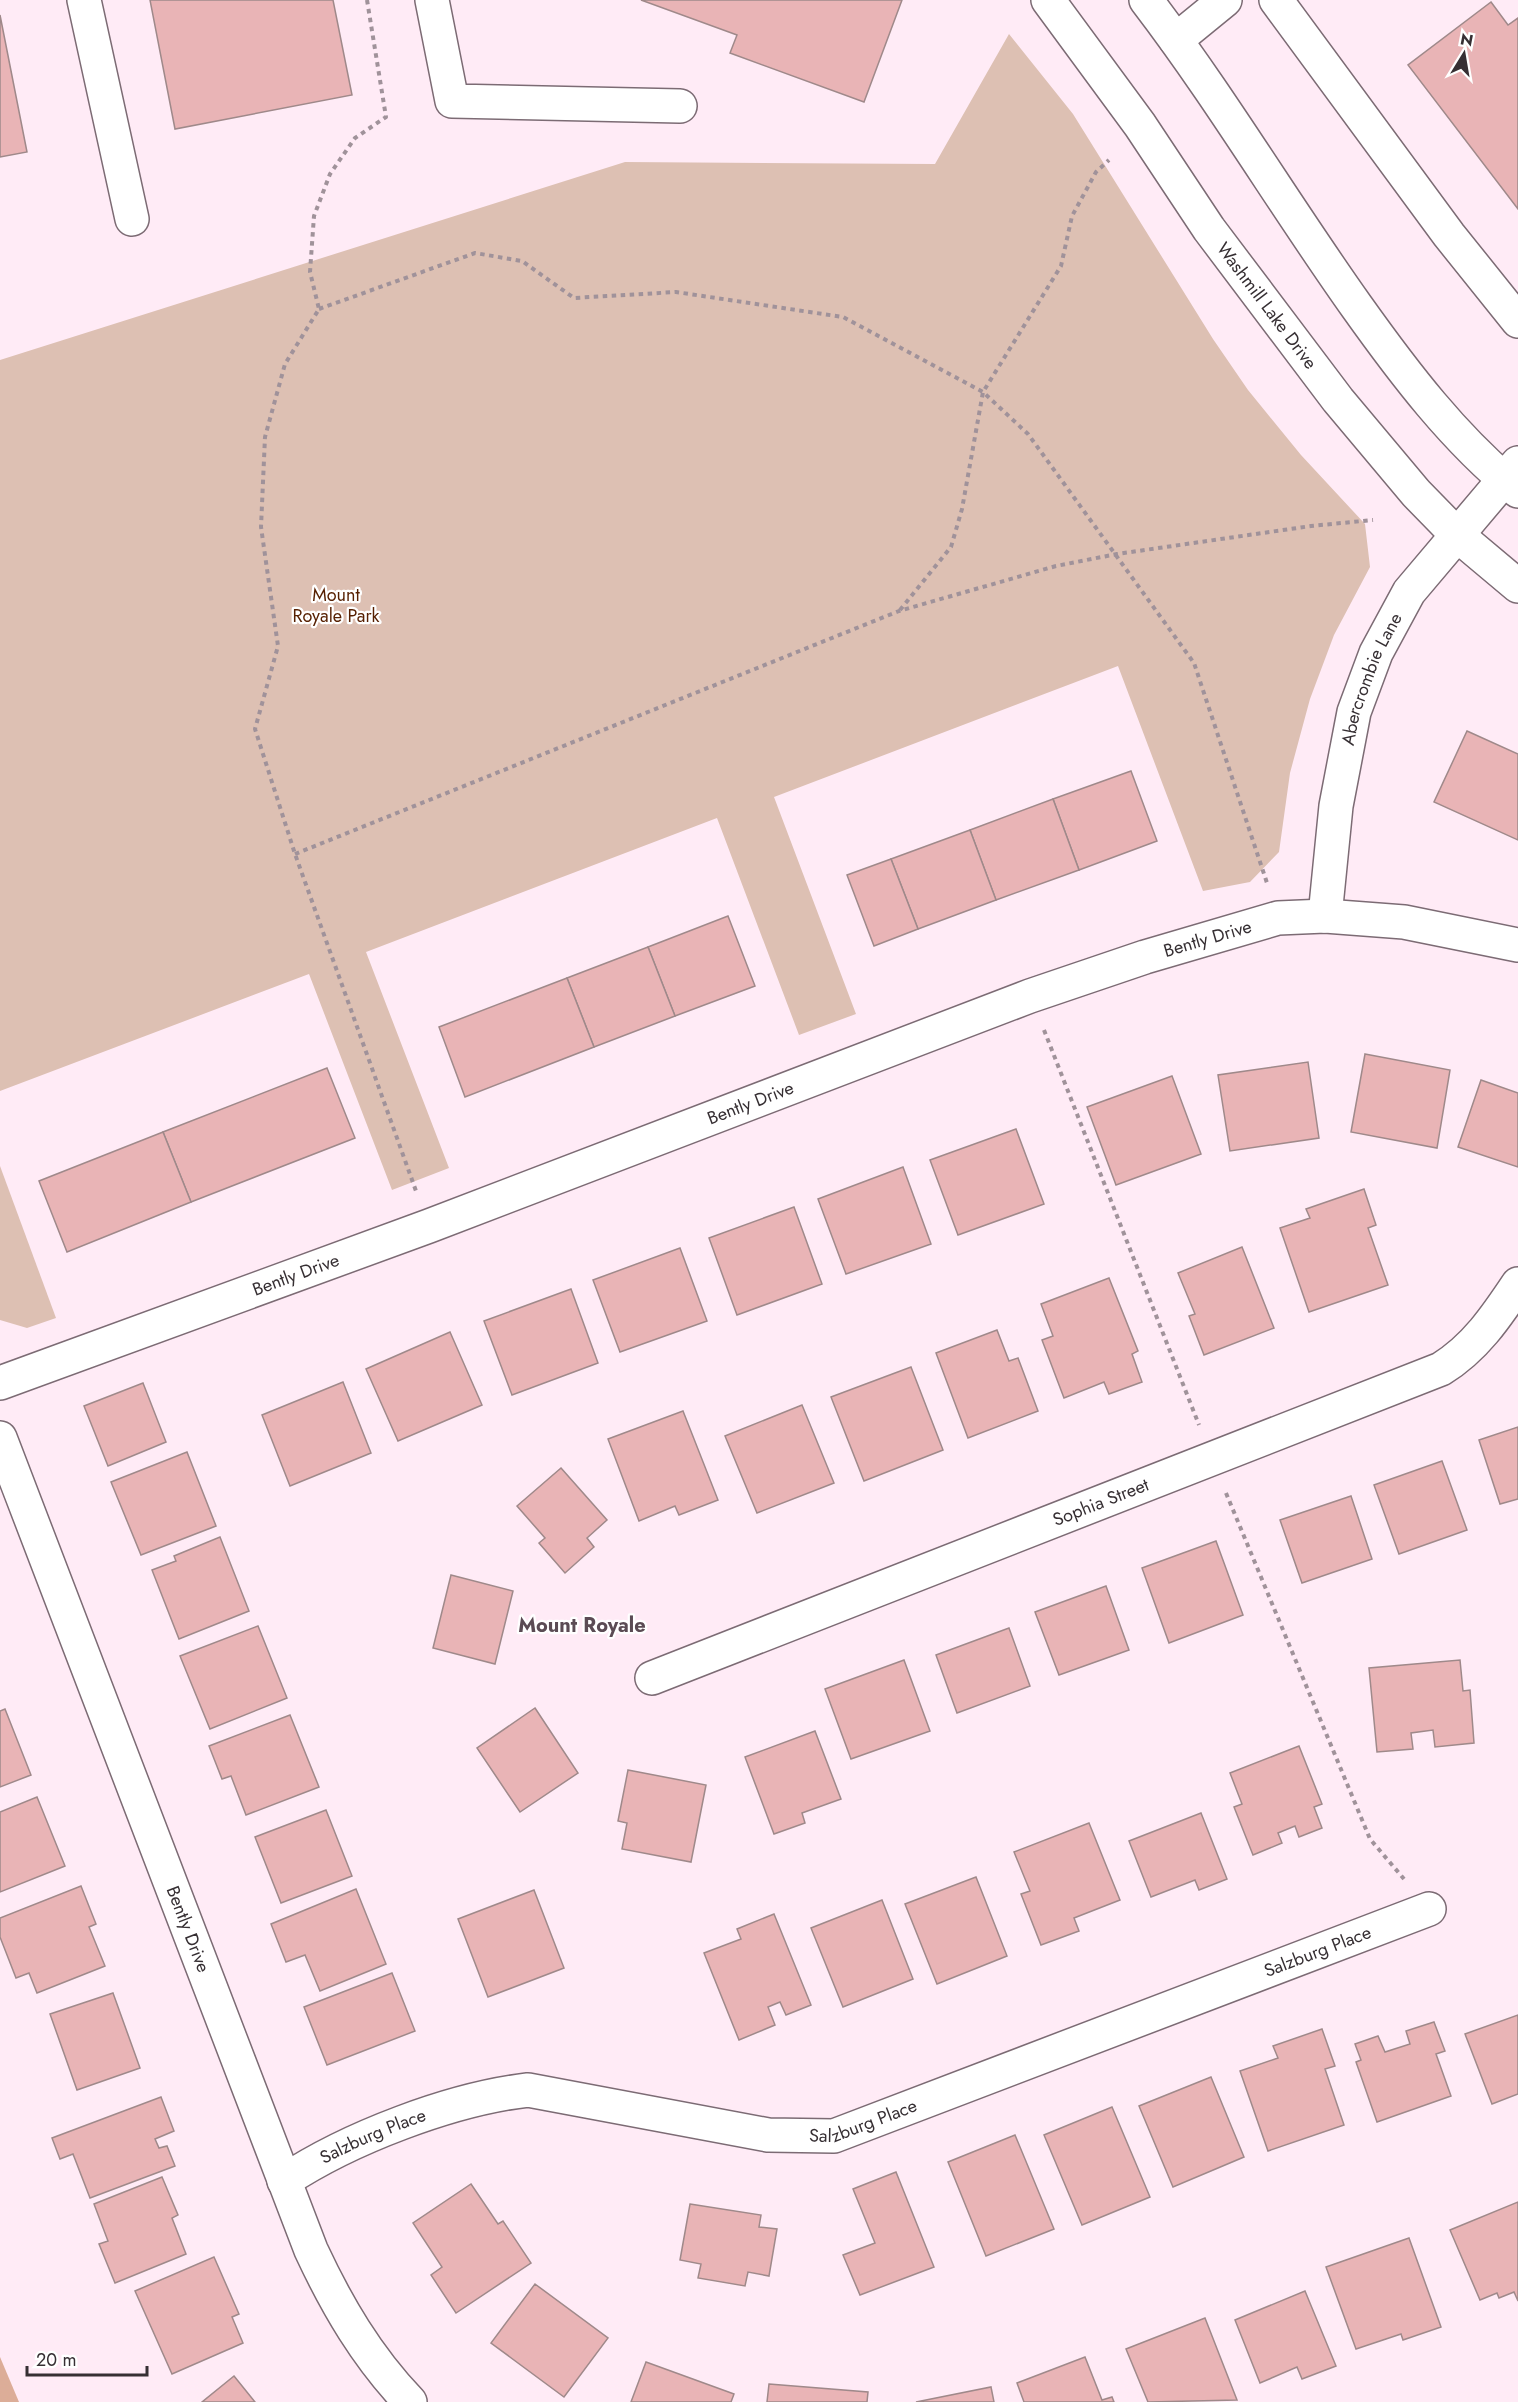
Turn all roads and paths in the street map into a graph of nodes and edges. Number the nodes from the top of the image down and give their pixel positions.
1 (84, 0) edge
2 (367, 0) edge
3 (432, 0) edge
4 (1048, 0) edge
5 (1146, 0) edge
6 (1225, 0) edge
7 (1276, 0) edge
8 (1176, 40) junction
9 (680, 106) dead end
10 (1109, 160) dead end
11 (132, 219) dead end
12 (320, 309) junction
13 (1518, 321) edge
14 (983, 392) junction
15 (1514, 478) edge
16 (1373, 520) dead end
17 (1456, 534) junction
18 (1117, 554) junction
19 (1518, 586) edge
20 (899, 611) junction
21 (295, 854) junction
22 (1325, 916) junction
23 (1278, 918) junction
24 (1518, 945) edge
25 (429, 1226) junction
26 (1518, 1284) edge
27 (0, 1383) edge
28 (0, 1438) edge
29 (652, 1678) dead end
30 (1430, 1909) dead end
31 (284, 2181) junction
32 (410, 2402) edge

1 - 11 street
2 - 12 path
3 - 9 street
4 - 17 street, Washmill Lake Drive
5 - 8 street
6 - 8 street
7 - 13 street
8 - 15 street
10 - 14 path
12 - 14 path
12 - 21 path
14 - 18 path
14 - 20 path
15 - 17 street, Abercrombie Lane
16 - 18 path
17 - 19 street, Washmill Lake Drive
17 - 22 street, Abercrombie Lane
18 - 20 path
18 - 23 path
20 - 21 path
21 - 25 path
22 - 23 street, Bently Drive
22 - 24 street, Bently Drive
23 - 25 street, Bently Drive
25 - 27 street, Bently Drive
26 - 29 street, Sophia Street
28 - 31 street, Bently Drive
30 - 31 street, Salzburg Place
31 - 32 street, Bently Drive

